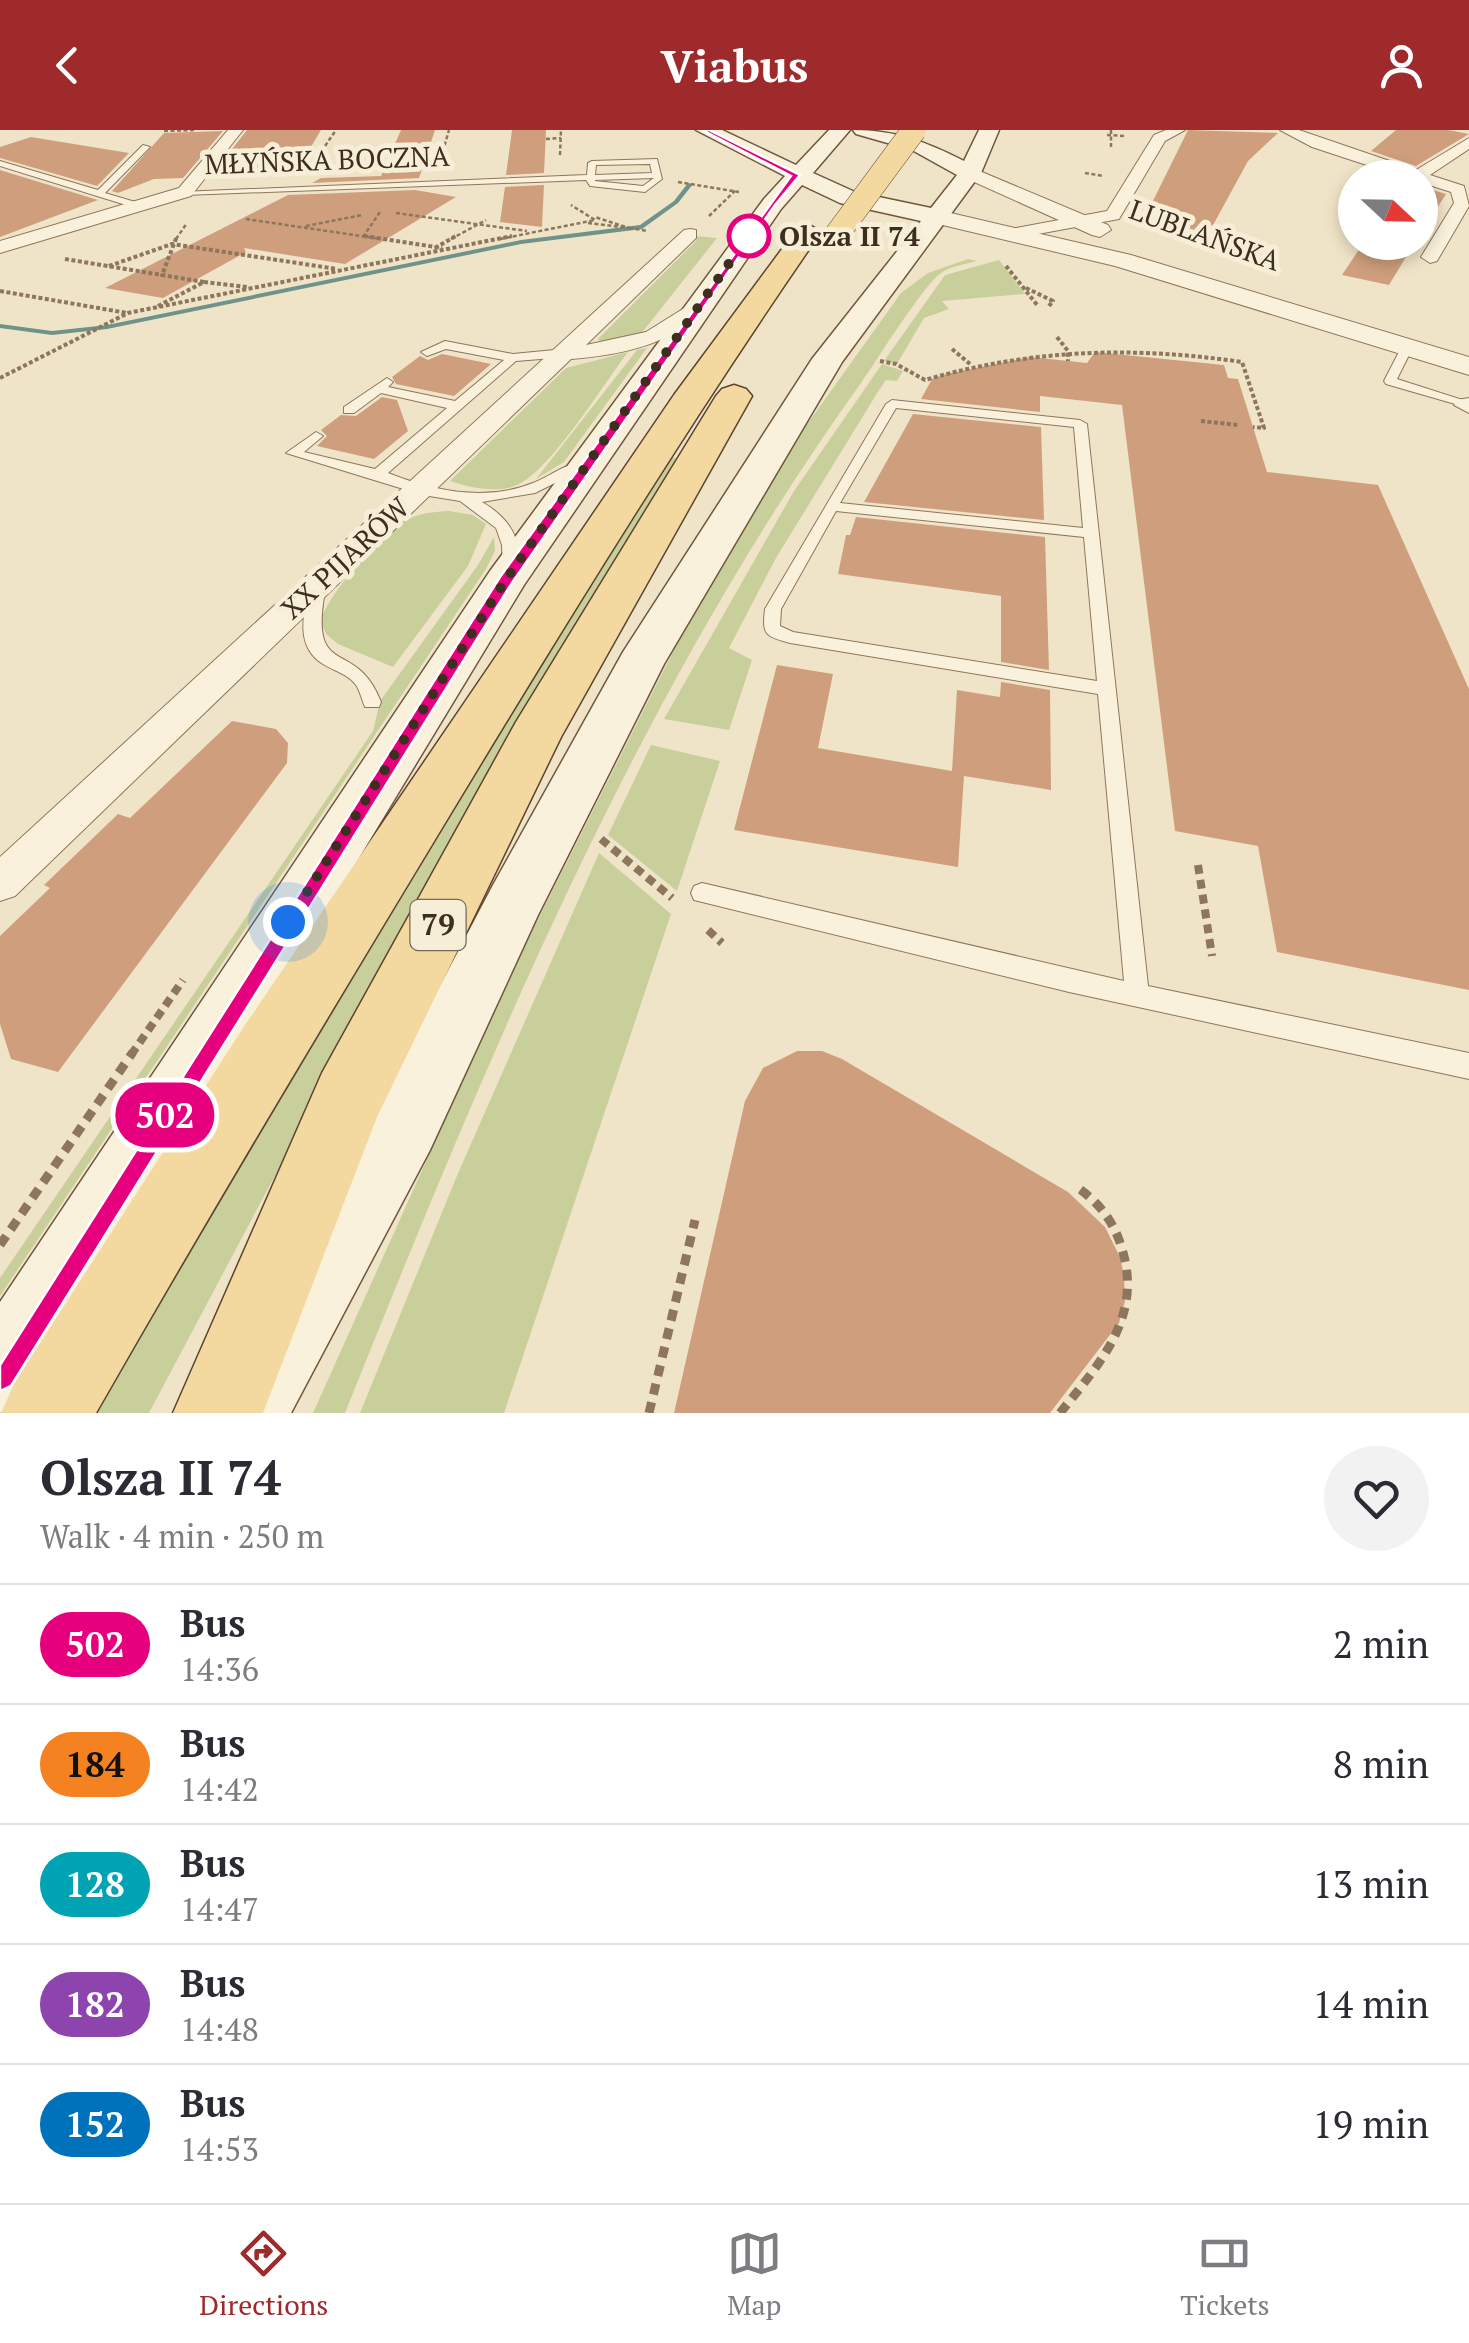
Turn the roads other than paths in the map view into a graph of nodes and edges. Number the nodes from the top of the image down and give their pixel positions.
1 (236, 130) edge
2 (706, 130) edge
3 (840, 130) edge
4 (863, 130) edge
5 (889, 130) edge
6 (914, 130) edge
7 (989, 130) edge
8 (1178, 130) edge
9 (1287, 130) edge
10 (1469, 142) edge
11 (146, 147) dead end
12 (1372, 160) edge
13 (0, 163) edge
14 (1438, 163) edge
15 (796, 175) junction
16 (658, 177) road end
17 (1438, 180) edge
18 (101, 192) junction
19 (185, 192) junction
20 (954, 195) junction
21 (139, 206) junction
22 (1076, 220) junction
23 (1016, 233) junction
24 (690, 234) dead end
25 (822, 235) junction
26 (1438, 242) edge
27 (0, 247) edge
28 (701, 306) junction
29 (767, 341) dead end
30 (1406, 349) junction
31 (427, 352) dead end
32 (1469, 352) edge
33 (565, 353) junction
34 (500, 359) junction
35 (1469, 366) edge
36 (749, 370) dead end
37 (450, 401) junction
38 (1467, 406) edge
39 (350, 410) dead end
40 (316, 436) dead end
41 (598, 448) junction
42 (378, 474) junction
43 (416, 491) junction
44 (465, 499) junction
45 (831, 506) junction
46 (1088, 533) junction
47 (505, 581) junction
48 (319, 583) junction
49 (1107, 689) junction
50 (372, 702) dead end
51 (0, 883) edge
52 (702, 892) dead end
53 (1137, 994) junction
54 (1469, 1066) edge
55 (0, 1376) edge
56 (46, 1413) edge
57 (218, 1413) edge
58 (245, 1413) edge

1 - 19 street, MŁYŃSKA BOCZNA
2 - 15 main road
3 - 15 main road
4 - 20 main road
5 - 25 main road, 79
6 - 25 main road, 79, bridge
7 - 20 main road
8 - 22 street
9 - 12 street
10 - 14 street
11 - 18 lane
13 - 18 lane
15 - 20 main road
15 - 28 main road
16 - 19 lane, MŁYŃSKA BOCZNA
17 - 26 street
18 - 21 lane
19 - 21 street, MŁYŃSKA BOCZNA
20 - 22 street, LUBLAŃSKA
20 - 23 street, LUBLAŃSKA
20 - 58 main road
21 - 27 street, MŁYŃSKA BOCZNA
22 - 23 street
22 - 32 street, LUBLAŃSKA
23 - 30 street, LUBLAŃSKA
24 - 33 street, XX PIJARÓW
25 - 29 main road, 79
25 - 56 main road, 79
28 - 33 street
28 - 41 main road
30 - 35 street, LUBLAŃSKA
30 - 38 lane
31 - 34 lane
33 - 34 lane
33 - 43 street, XX PIJARÓW
34 - 37 lane
36 - 57 main road, 79
37 - 39 lane
37 - 42 lane
40 - 42 lane
41 - 44 lane
41 - 47 main road
42 - 43 lane
43 - 44 lane
43 - 48 street, XX PIJARÓW
44 - 47 lane
45 - 46 lane
45 - 46 lane
45 - 49 lane
46 - 49 lane
47 - 55 main road
48 - 50 lane
48 - 51 street, XX PIJARÓW
49 - 53 lane
52 - 53 lane
53 - 54 lane

